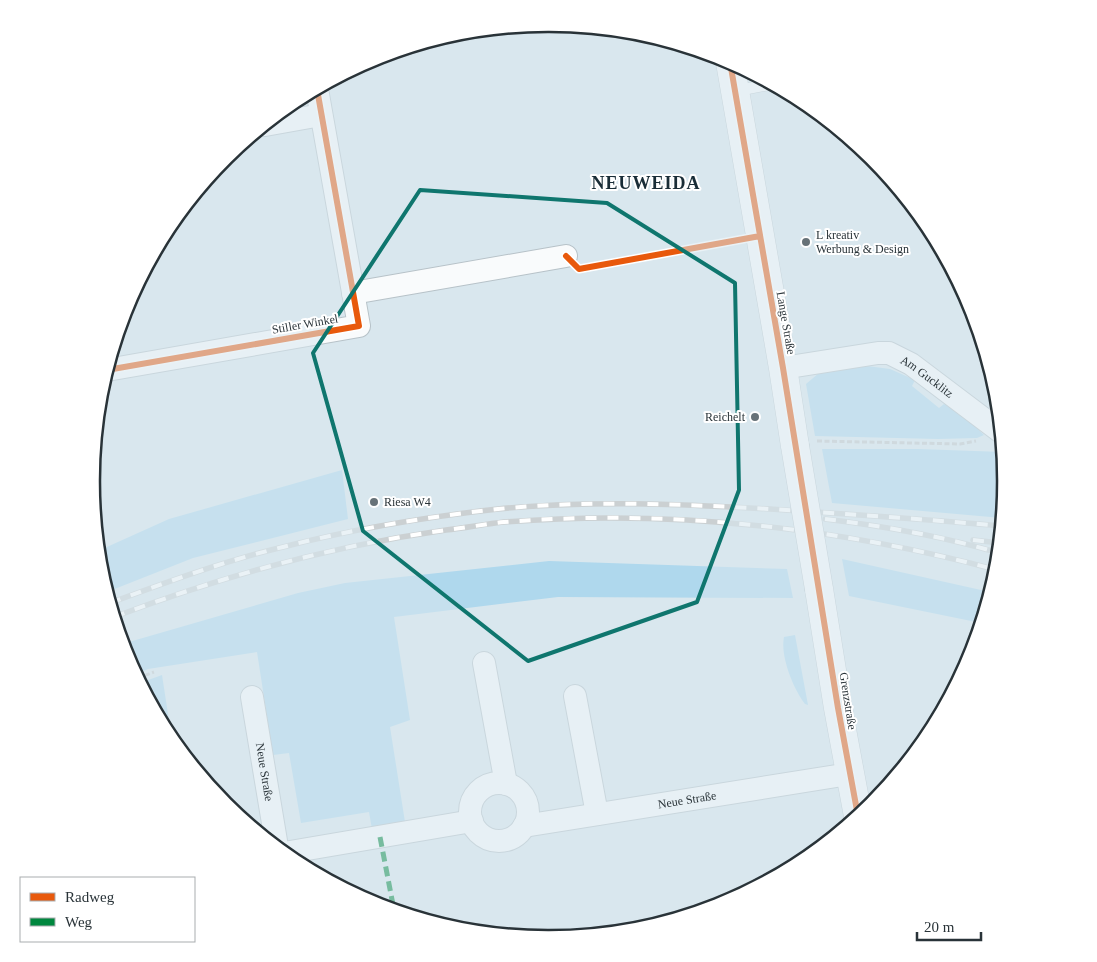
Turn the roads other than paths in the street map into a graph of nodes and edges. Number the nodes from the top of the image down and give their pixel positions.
1 (732, 72) edge
2 (760, 86) edge
3 (735, 91) junction
4 (318, 97) edge
5 (321, 115) junction
6 (278, 123) edge
7 (566, 256) dead end
8 (353, 293) junction
9 (783, 368) junction
10 (114, 369) edge
11 (993, 436) edge
12 (819, 589) joint
13 (484, 663) dead end
14 (575, 696) dead end
15 (252, 697) dead end
16 (850, 774) junction
17 (506, 784) junction
18 (856, 807) edge
19 (597, 814) junction
20 (472, 821) junction
21 (524, 826) junction
22 (275, 837) edge
23 (295, 851) edge

1 - 3 street, Lange Straße
2 - 3 lane
3 - 9 street, Lange Straße
4 - 5 street, Stiller Winkel
5 - 6 street
5 - 8 street, Stiller Winkel
7 - 8 street
8 - 10 street, Stiller Winkel
9 - 11 street, Am Gucklitz
9 - 12 street, Lange Straße, bridge
12 - 16 street, Grenzstraße
13 - 17 street
14 - 19 street
15 - 22 street, Neue Straße
16 - 18 street, Grenzstraße
16 - 19 street, Neue Straße
17 - 20 street
17 - 21 street
19 - 21 street, Neue Straße
20 - 21 street
20 - 23 street

